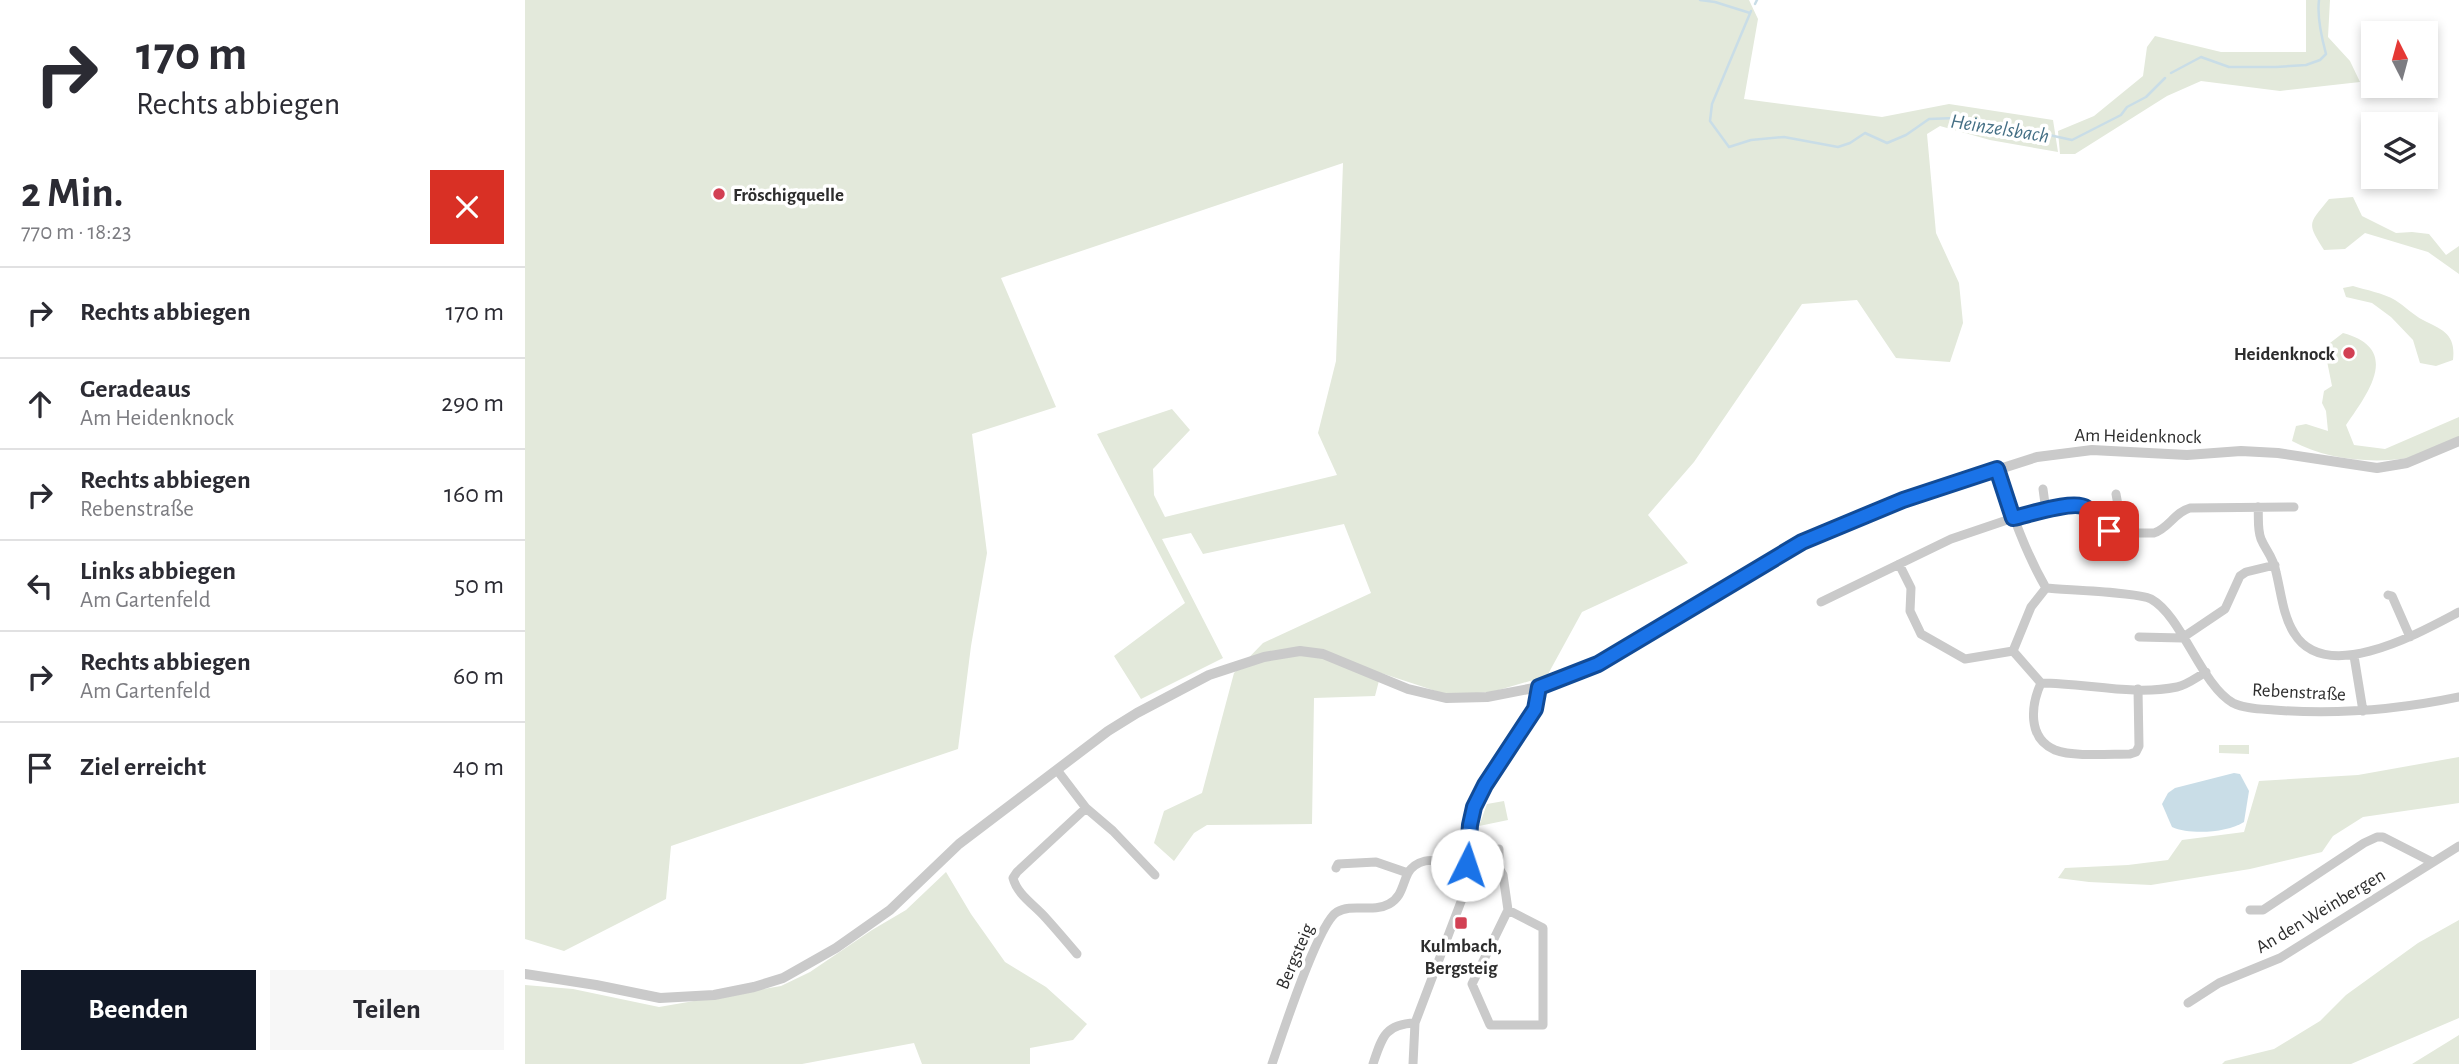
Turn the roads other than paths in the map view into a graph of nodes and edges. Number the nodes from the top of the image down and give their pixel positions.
1 (2459, 441) edge
2 (1997, 469) junction
3 (2043, 489) dead end
4 (2116, 494) dead end
5 (2258, 507) junction
6 (2294, 507) dead end
7 (2046, 511) junction
8 (2013, 518) junction
9 (2123, 533) junction
10 (1899, 564) junction
11 (2275, 565) junction
12 (2046, 588) junction
13 (2388, 595) dead end
14 (1821, 602) dead end
15 (2459, 612) edge
16 (2139, 636) dead end
17 (2410, 637) junction
18 (2182, 638) junction
19 (2013, 651) junction
20 (2354, 656) junction
21 (2206, 672) junction
22 (2041, 683) junction
23 (1539, 687) junction
24 (2138, 689) junction
25 (2459, 697) edge
26 (2363, 712) junction
27 (1057, 770) junction
28 (1086, 808) junction
29 (2459, 846) edge
30 (1499, 849) dead end
31 (2432, 862) junction
32 (1467, 865) junction
33 (1336, 868) dead end
34 (1499, 868) junction
35 (1408, 873) junction
36 (1155, 875) dead end
37 (1508, 909) junction
38 (2250, 910) dead end
39 (1077, 954) dead end
40 (525, 974) edge
41 (2188, 1003) dead end
42 (1415, 1023) junction
43 (1272, 1064) edge
44 (1373, 1064) edge
45 (1413, 1064) edge

1 - 2 street, Am Heidenknock
2 - 8 street
2 - 23 street, Am Heidenknock
3 - 7 street
4 - 9 street
5 - 6 street
5 - 9 street
5 - 11 street
7 - 8 street
7 - 9 street
8 - 10 street
8 - 12 street
10 - 14 street
10 - 19 street
11 - 18 street
11 - 20 street
12 - 18 street, Rebenstraße
12 - 19 street
13 - 17 street
15 - 17 street
16 - 18 street
17 - 20 street
18 - 21 street, Rebenstraße
19 - 22 street
20 - 26 street, Rebenstraße
21 - 24 street
21 - 26 street, Rebenstraße
22 - 24 street
22 - 24 street
23 - 27 street, Am Heidenknock
23 - 32 street
25 - 26 street, Rebenstraße
27 - 28 street
27 - 40 street, Am Heidenknock
28 - 36 street
28 - 39 street
29 - 31 street, An den Weinbergen
30 - 34 street
31 - 38 street, An den Weinbergen
31 - 41 street, An den Weinbergen
32 - 34 street
32 - 35 street
32 - 42 street
33 - 35 street
34 - 37 street
35 - 43 street, Bergsteig
37 - 37 street
42 - 44 street
42 - 45 street

